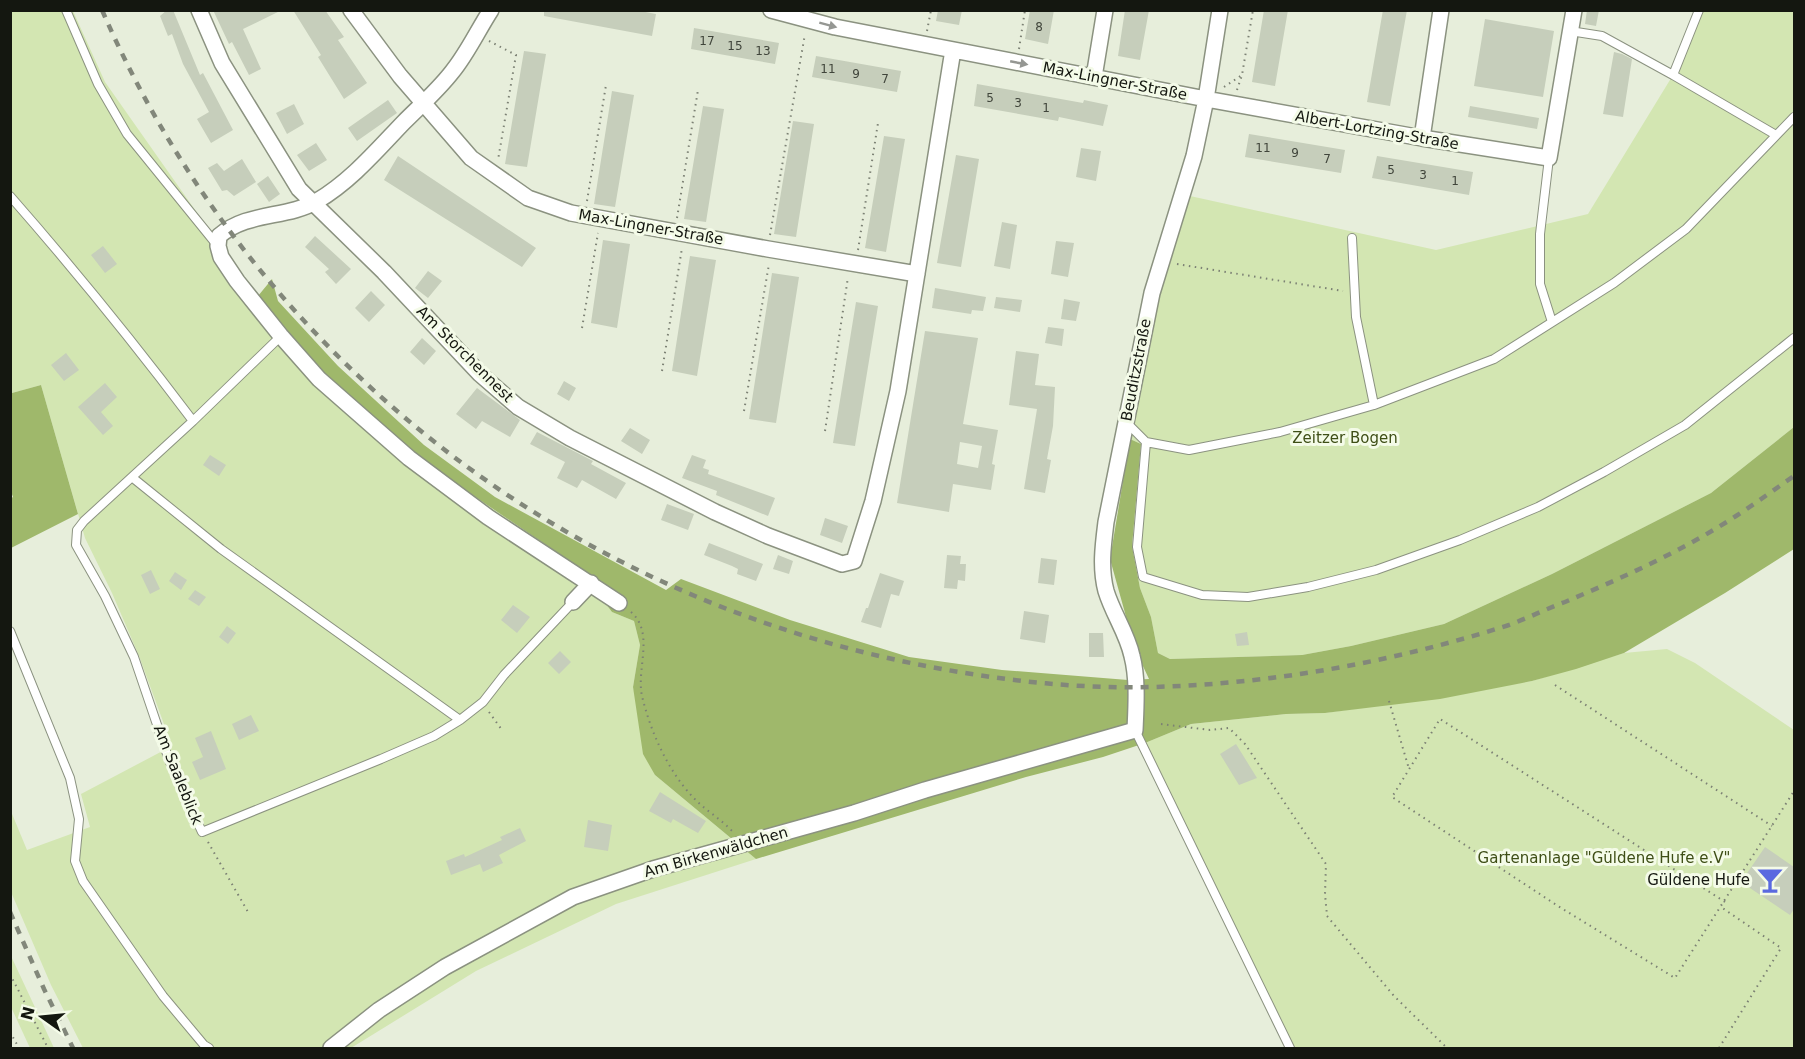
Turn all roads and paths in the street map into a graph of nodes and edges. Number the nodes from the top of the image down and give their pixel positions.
1 (66, 10) edge
2 (199, 10) edge
3 (351, 10) edge
4 (491, 10) edge
5 (771, 10) edge
6 (931, 10) edge
7 (1025, 10) edge
8 (1105, 10) edge
9 (1220, 10) edge
10 (1253, 10) edge
11 (1441, 10) edge
12 (1574, 10) edge
13 (1699, 10) edge
14 (807, 19) junction
15 (1570, 31) junction
16 (476, 34) junction
17 (925, 45) junction
18 (953, 50) junction
19 (1016, 63) junction
20 (1242, 75) dead end
21 (1673, 75) junction
22 (1094, 77) junction
23 (606, 85) dead end
24 (698, 90) dead end
25 (1206, 99) junction
26 (424, 102) junction
27 (1794, 117) edge
28 (878, 123) dead end
29 (1776, 135) junction
30 (1422, 138) junction
31 (1549, 158) junction
32 (495, 175) junction
33 (10, 196) edge
34 (314, 203) junction
35 (592, 217) junction
36 (680, 233) junction
37 (1352, 238) dead end
38 (218, 246) junction
39 (770, 249) junction
40 (1161, 262) junction
41 (853, 263) junction
42 (916, 274) junction
43 (1355, 292) junction
44 (1552, 322) junction
45 (582, 328) dead end
46 (280, 336) junction
47 (1794, 338) edge
48 (662, 371) dead end
49 (1374, 405) junction
50 (744, 411) dead end
51 (193, 421) junction
52 (1126, 422) junction
53 (825, 430) dead end
54 (1146, 442) junction
55 (133, 478) junction
56 (591, 583) junction
57 (573, 602) joint
58 (619, 603) joint
59 (10, 631) edge
60 (1555, 685) dead end
61 (1389, 701) dead end
62 (483, 702) junction
63 (460, 720) junction
64 (1161, 724) dead end
65 (502, 730) dead end
66 (1136, 730) junction
67 (1409, 769) junction
68 (1794, 791) edge
69 (1772, 826) junction
70 (202, 832) junction
71 (742, 843) junction
72 (1725, 902) junction
73 (1722, 907) junction
74 (248, 912) dead end
75 (10, 974) edge
76 (10, 1032) edge
77 (19, 1048) edge
78 (48, 1048) edge
79 (209, 1048) edge
80 (331, 1048) edge
81 (1290, 1048) edge
82 (1447, 1048) edge
83 (1719, 1048) edge

1 - 38 lane
2 - 34 street, Am Storchennest
3 - 26 street, Max-Lingner-Straße
4 - 16 street
5 - 14 street, Max-Lingner-Straße
6 - 17 path
7 - 19 path
8 - 22 street
9 - 25 street, Beuditzstraße
10 - 20 path
11 - 30 street
12 - 15 street
13 - 21 lane
14 -> 17 street, Max-Lingner-Straße
14 - 39 path
15 - 21 lane
15 - 31 street
16 - 26 street
16 - 32 path
17 - 18 street, Max-Lingner-Straße
18 - 19 street, Max-Lingner-Straße
18 - 42 street
19 -> 22 street, Max-Lingner-Straße
21 - 29 lane
22 - 25 street, Max-Lingner-Straße
23 - 35 path
24 - 36 path
25 - 30 street, Albert-Lortzing-Straße
25 - 40 street, Beuditzstraße
26 - 32 street, Max-Lingner-Straße
26 - 34 street
27 - 29 lane
28 - 41 path
29 - 44 lane
30 - 31 street, Albert-Lortzing-Straße
31 - 44 lane
32 - 35 street, Max-Lingner-Straße
33 - 51 lane
34 - 38 street
34 - 42 street, Am Storchennest
35 - 36 street, Max-Lingner-Straße
35 - 45 path
36 - 39 street, Max-Lingner-Straße
36 - 48 path
37 - 43 lane
38 - 46 street
39 - 41 street, Max-Lingner-Straße
39 - 50 path
40 - 43 path
40 - 52 street, Beuditzstraße
41 - 42 street, Max-Lingner-Straße
41 - 53 path
43 - 49 lane
44 - 49 lane
46 - 51 lane, Am Saaleblick
46 - 56 street
47 - 54 lane
49 - 54 lane
51 - 55 lane, Am Saaleblick
52 - 54 lane
52 - 66 street, Beuditzstraße
55 - 63 lane
55 - 70 lane, Am Saaleblick
56 - 57 street
56 - 58 street
57 - 62 lane, Am Saaleblick
58 - 71 path
59 - 79 lane
60 - 69 path
61 - 67 path
62 - 63 lane, Am Saaleblick
62 - 65 path
63 - 70 lane, Am Saaleblick
64 - 82 path
66 - 71 street, Am Birkenwäldchen
66 - 81 lane
67 - 72 path
67 - 73 path
68 - 69 path
69 - 72 path
70 - 74 path
71 - 80 street, Am Birkenwäldchen
72 - 73 path
73 - 83 path
75 - 78 path
76 - 77 path

